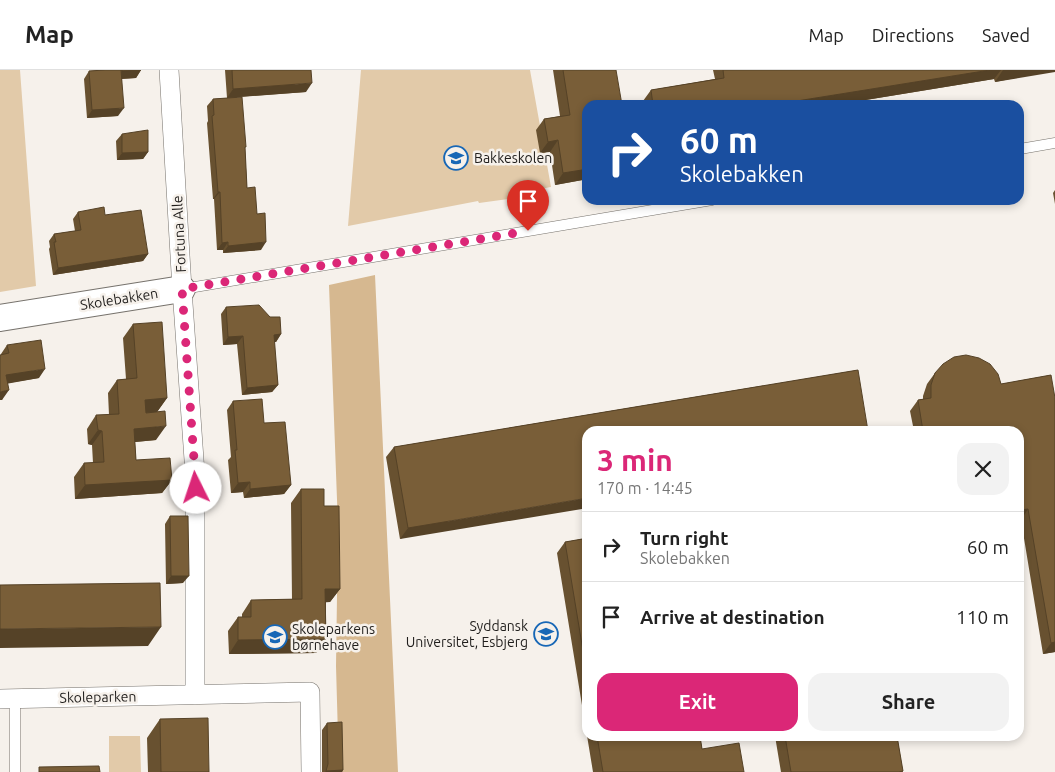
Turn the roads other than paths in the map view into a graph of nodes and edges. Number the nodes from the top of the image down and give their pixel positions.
1 (169, 70) edge
2 (1055, 143) edge
3 (1024, 147) edge
4 (682, 205) edge
5 (182, 289) junction
6 (0, 318) edge
7 (196, 488) dead end
8 (194, 513) dead end
9 (195, 695) junction
10 (8, 699) edge
11 (15, 772) edge
12 (311, 772) edge

1 - 5 street, Fortuna Alle
2 - 3 lane
4 - 5 lane, Skolebakken
5 - 6 street, Skolebakken
5 - 7 street, Fortuna Alle
8 - 9 street
9 - 10 street, Skoleparken
9 - 12 street, Skoleparken
10 - 11 lane

